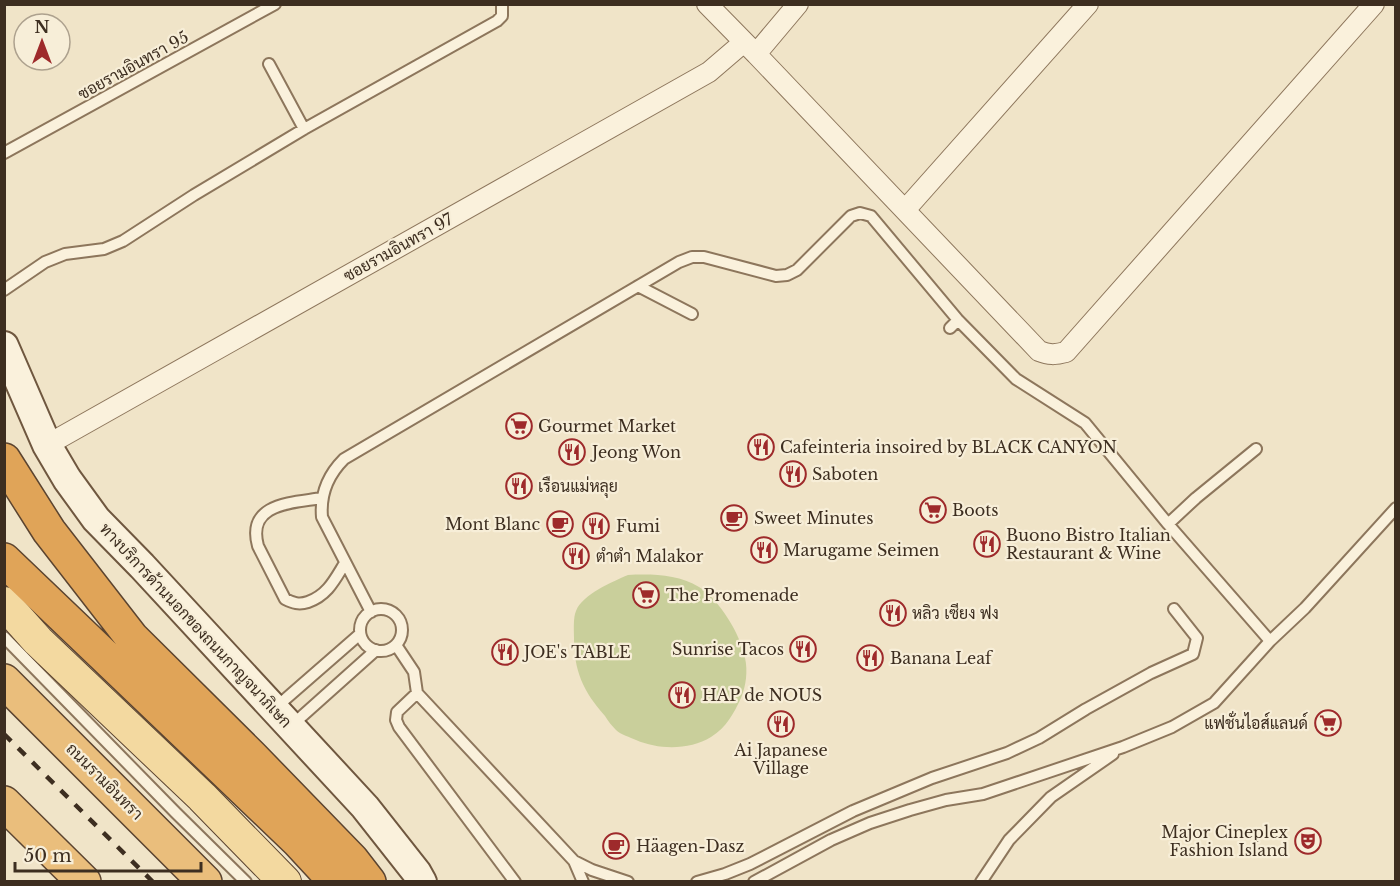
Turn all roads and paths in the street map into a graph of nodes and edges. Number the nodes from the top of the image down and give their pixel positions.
1 (275, 4) edge
2 (502, 4) edge
3 (707, 4) edge
4 (798, 4) edge
5 (1088, 4) edge
6 (1374, 4) edge
7 (750, 48) junction
8 (269, 64) dead end
9 (304, 129) junction
10 (4, 153) edge
11 (905, 210) junction
12 (638, 286) junction
13 (4, 290) edge
14 (692, 314) dead end
15 (958, 320) junction
16 (950, 328) dead end
17 (4, 346) edge
18 (47, 445) junction
19 (1256, 449) dead end
20 (4, 460) edge
21 (322, 498) junction
22 (1395, 508) edge
23 (1168, 524) junction
24 (4, 560) edge
25 (345, 563) junction
26 (4, 603) edge
27 (1174, 609) dead end
28 (371, 612) junction
29 (360, 634) junction
30 (4, 637) edge
31 (1270, 640) junction
32 (396, 645) junction
33 (376, 650) junction
34 (4, 681) edge
35 (417, 693) junction
36 (282, 718) junction
37 (1123, 747) junction
38 (4, 803) edge
39 (574, 861) junction
40 (84, 882) edge
41 (205, 882) edge
42 (246, 882) edge
43 (285, 882) edge
44 (336, 882) edge
45 (369, 882) edge
46 (422, 882) edge
47 (514, 882) edge
48 (583, 882) edge
49 (628, 882) edge
50 (697, 882) edge
51 (754, 882) edge
52 (981, 882) edge

1 - 10 lane, ซอยรามอินทรา 95
2 - 9 lane
3 - 7 street
4 - 7 street, ซอยรามอินทรา 97
5 - 11 street
6 - 11 street
7 - 11 street
7 - 18 street, ซอยรามอินทรา 97
8 - 9 lane
9 - 13 lane
12 - 14 lane
12 - 15 lane
12 - 21 lane
15 - 16 lane
15 - 23 lane
17 - 18 main road, ทางบริการด้านนอกของถนนกาญจนาภิเษก
18 - 36 main road, ทางบริการด้านนอกของถนนกาญจนาภิเษก
19 - 23 lane
20 - 45 highway
21 - 25 lane
21 - 25 lane
22 - 31 lane
23 - 31 lane
24 - 44 highway
25 - 28 lane
26 - 43 main road
27 - 50 lane
28 - 29 lane
28 - 32 lane
29 - 33 lane
29 - 36 lane
30 - 42 lane
31 - 37 lane
32 - 33 lane
32 - 35 lane
33 - 36 lane
34 - 41 highway, ถนนรามอินทรา
35 - 39 lane
35 - 47 lane
36 - 46 main road, ทางบริการด้านนอกของถนนกาญจนาภิเษก
37 - 51 lane
37 - 52 lane
38 - 40 highway
39 - 48 lane
39 - 49 lane

